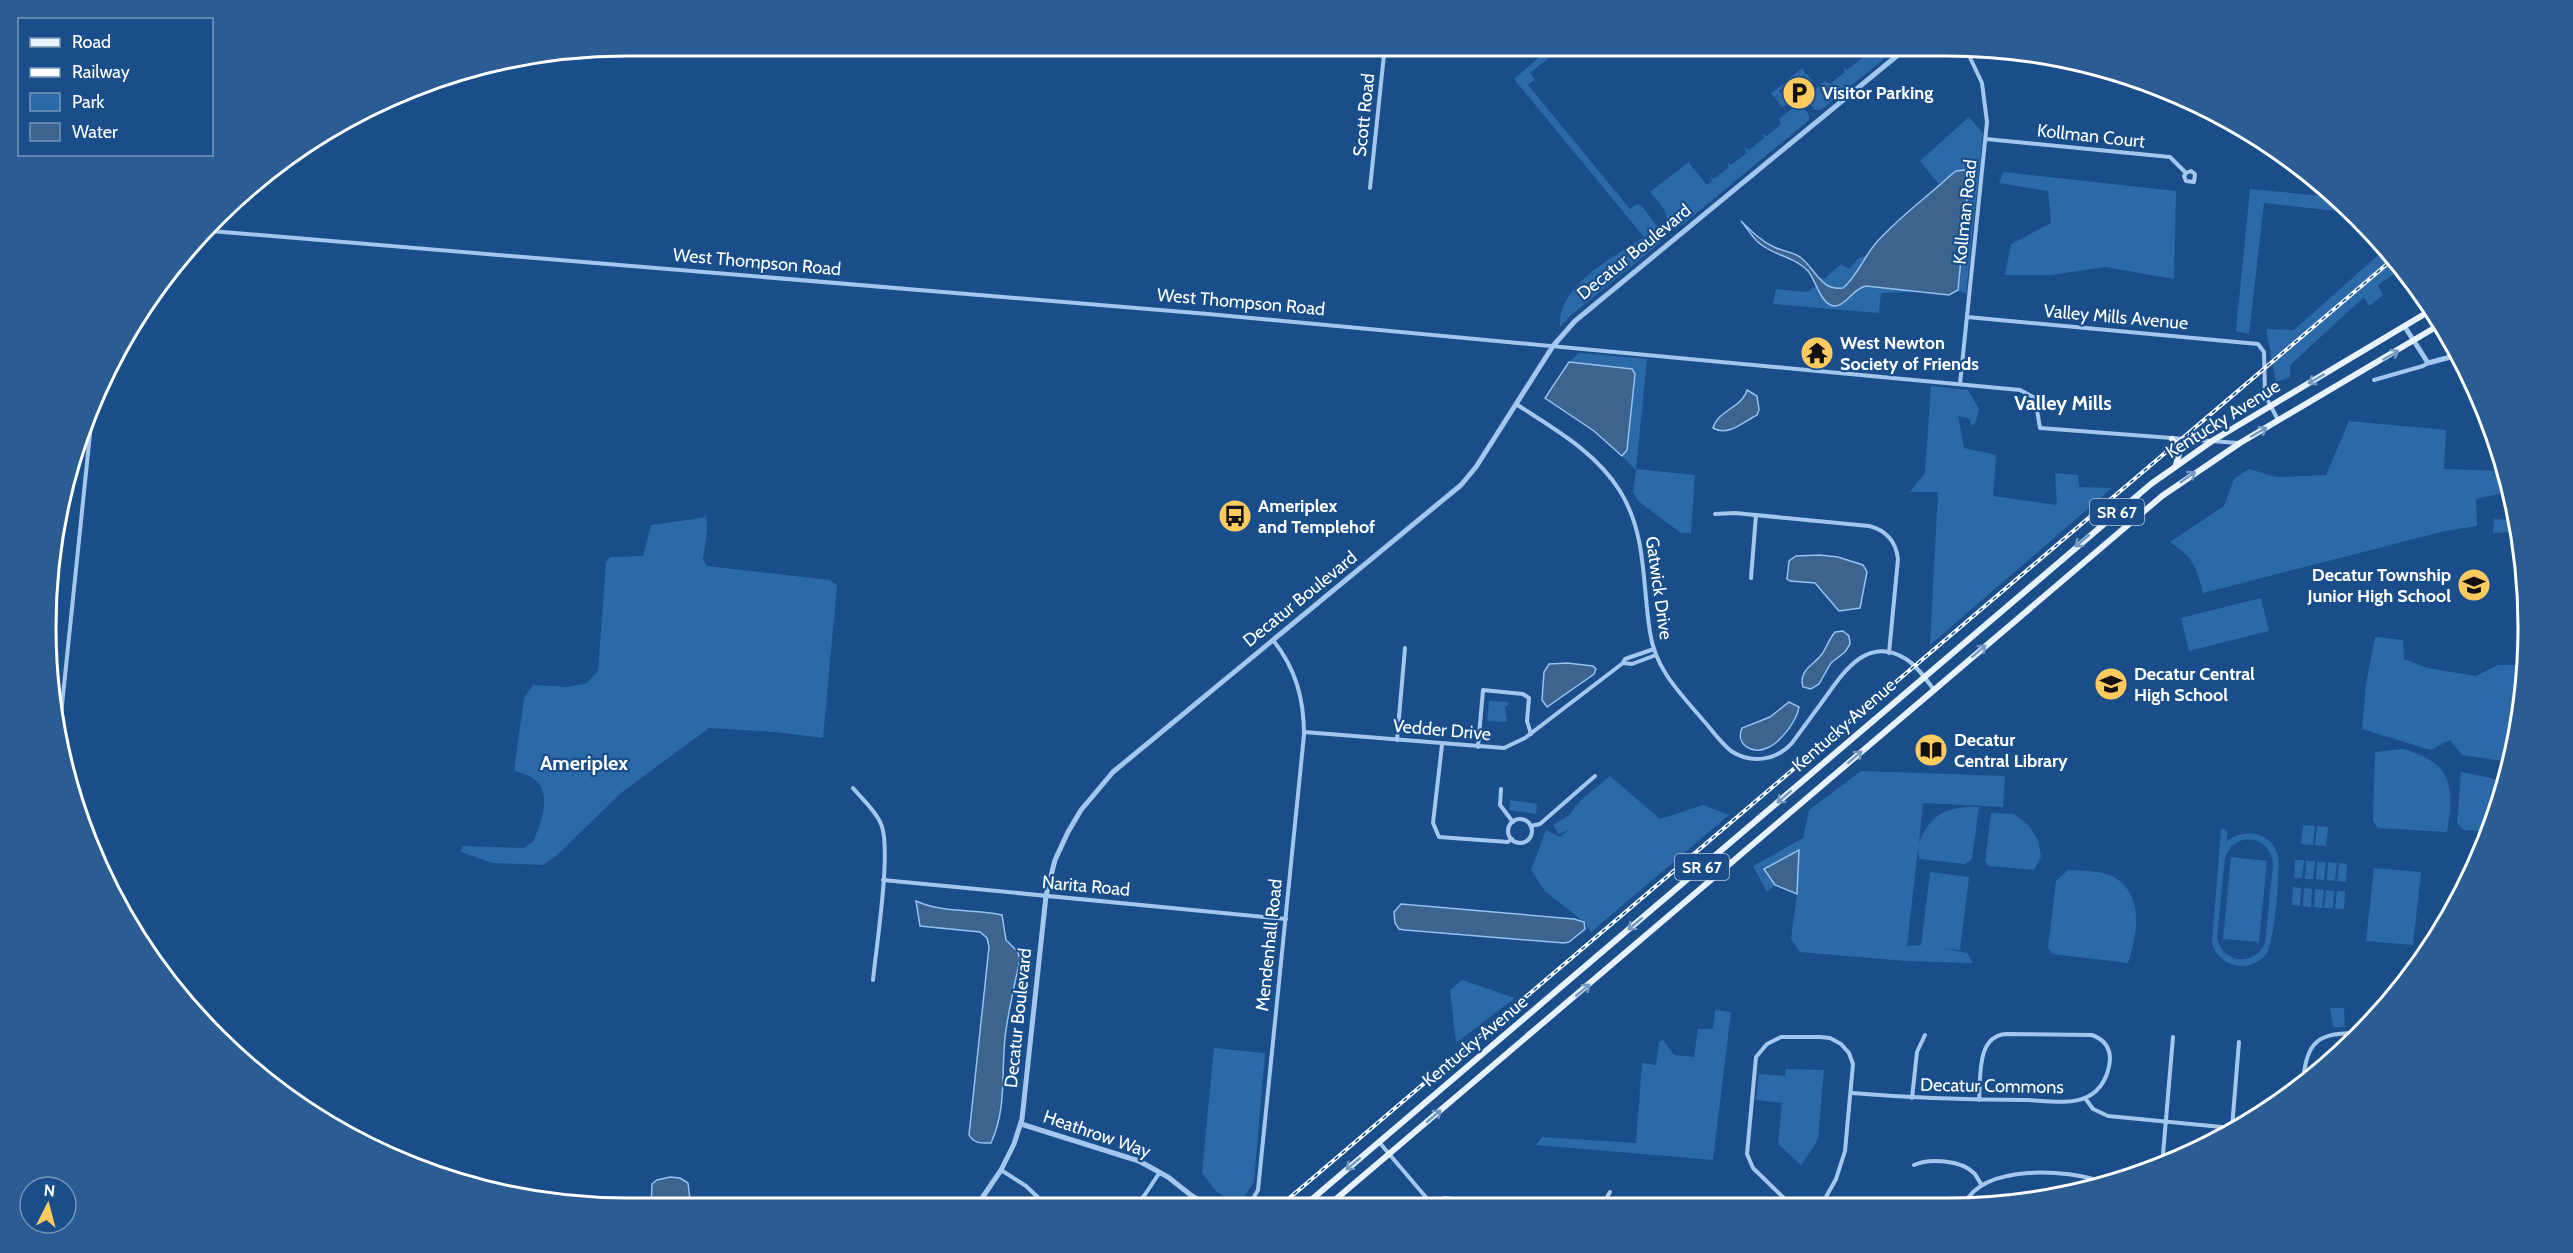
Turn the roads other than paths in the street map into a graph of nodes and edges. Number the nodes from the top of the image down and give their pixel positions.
1 (1384, 56) edge
2 (1897, 56) edge
3 (1971, 57) edge
4 (1986, 139) junction
5 (2186, 173) dead end
6 (1370, 188) dead end
7 (215, 231) edge
8 (2424, 315) edge
9 (1967, 317) junction
10 (2405, 327) junction
11 (2433, 329) edge
12 (2414, 341) junction
13 (1553, 346) junction
14 (2450, 357) edge
15 (2428, 363) junction
16 (2374, 380) dead end
17 (1960, 384) junction
18 (1516, 404) junction
19 (2270, 406) junction
20 (2278, 420) junction
21 (90, 432) edge
22 (2172, 439) junction
23 (2212, 441) junction
24 (2240, 443) junction
25 (2176, 465) junction
26 (1715, 514) dead end
27 (1756, 515) junction
28 (1751, 578) dead end
29 (1273, 640) junction
30 (1405, 648) dead end
31 (1654, 649) junction
32 (1889, 653) junction
33 (1656, 655) junction
34 (1623, 663) junction
35 (1924, 677) junction
36 (1934, 690) junction
37 (61, 710) edge
38 (1304, 732) junction
39 (1531, 734) junction
40 (1397, 740) junction
41 (1442, 745) junction
42 (1478, 747) junction
43 (1595, 776) dead end
44 (853, 788) dead end
45 (1501, 789) dead end
46 (1513, 822) junction
47 (1531, 826) junction
48 (1512, 839) junction
49 (883, 880) junction
50 (1046, 896) junction
51 (1286, 918) junction
52 (873, 980) dead end
53 (2347, 1033) edge
54 (1924, 1035) dead end
55 (2173, 1037) dead end
56 (2239, 1042) dead end
57 (2304, 1072) edge
58 (1852, 1093) junction
59 (2085, 1098) junction
60 (1912, 1099) junction
61 (1979, 1100) junction
62 (2233, 1121) edge
63 (2166, 1122) junction
64 (1021, 1124) junction
65 (2221, 1127) edge
66 (1379, 1142) junction
67 (1389, 1154) junction
68 (2163, 1155) edge
69 (1914, 1165) dead end
70 (1001, 1170) junction
71 (1160, 1172) junction
72 (2091, 1179) edge
73 (1982, 1185) junction
74 (1610, 1192) dead end
75 (1191, 1196) joint
76 (1969, 1197) edge
77 (982, 1198) edge
78 (1039, 1198) edge
79 (1142, 1198) edge
80 (1195, 1198) edge
81 (1253, 1198) edge
82 (1313, 1198) edge
83 (1337, 1198) edge
84 (1423, 1198) edge
85 (1606, 1198) edge
86 (1784, 1198) edge
87 (1825, 1198) edge

1 - 6 street, Scott Road
2 - 13 street, Decatur Boulevard
3 - 4 street, Kollman Road
4 - 5 street, Kollman Court
4 - 9 street, Kollman Road
7 - 13 street, West Thompson Road
8 - 10 main road, Kentucky Avenue / SR 67
9 - 17 street, Kollman Road
9 - 19 street, Valley Mills Avenue
10 - 12 street
10 -> 19 main road, Kentucky Avenue / SR 67
11 - 12 main road, Kentucky Avenue / SR 67
12 - 15 street
20 -> 12 main road, Kentucky Avenue / SR 67
13 - 17 street, West Thompson Road
13 - 18 street, Decatur Boulevard
14 - 15 street
15 - 16 street
17 - 22 street, West Thompson Road
18 - 29 street, Decatur Boulevard
18 - 31 street, Gatwick Drive
19 - 20 street
19 - 23 main road, Kentucky Avenue / SR 67
24 -> 20 main road, Kentucky Avenue / SR 67
21 - 37 street
22 - 23 street, West Thompson Road
22 - 25 main road
23 - 24 street, West Thompson Road
23 - 25 main road, Kentucky Avenue / SR 67
36 -> 24 main road, Kentucky Avenue / SR 67
25 -> 35 main road, Kentucky Avenue / SR 67
26 - 27 street
27 - 28 street
27 - 32 street
29 - 38 street, Mendenhall Road
29 - 50 street, Decatur Boulevard
30 - 40 street
31 - 33 street, Gatwick Drive
31 - 34 street, Vedder Drive
32 - 33 street, Gatwick Drive
32 - 35 street
33 - 34 street, Vedder Drive
34 - 39 street, Vedder Drive
35 - 36 street
35 -> 66 main road, Kentucky Avenue / SR 67
67 -> 36 main road, Kentucky Avenue / SR 67
38 - 40 street, Vedder Drive
38 - 51 street, Mendenhall Road
39 - 42 street, Vedder Drive
39 - 42 street
40 - 41 street, Vedder Drive
41 - 42 street, Vedder Drive
41 - 48 street
43 - 47 street
44 - 49 street
45 - 46 street
46 - 47 street
46 - 48 street
47 - 48 street
49 - 50 street, Narita Road
49 - 52 street
50 - 51 street, Narita Road
50 - 64 street, Decatur Boulevard
51 - 81 street, Mendenhall Road
53 - 57 street
54 - 60 street
55 - 63 street
56 - 62 street
58 - 60 street, Decatur Commons
58 - 86 street
58 - 87 street
59 - 61 street, Decatur Commons
59 - 61 street
59 - 63 street, Decatur Commons
60 - 61 street, Decatur Commons
63 - 65 street, Decatur Commons
63 - 68 street
64 - 70 street, Decatur Boulevard
64 - 71 street, Heathrow Way
66 - 67 street
66 -> 82 main road, Kentucky Avenue / SR 67
67 - 83 main road, Kentucky Avenue / SR 67
67 - 84 street
69 - 73 street
70 - 77 street, Decatur Boulevard
70 - 78 street
71 - 75 street, Heathrow Way
71 - 79 street
72 - 73 street
73 - 76 street
74 - 85 street
75 - 80 street, Heathrow Way

